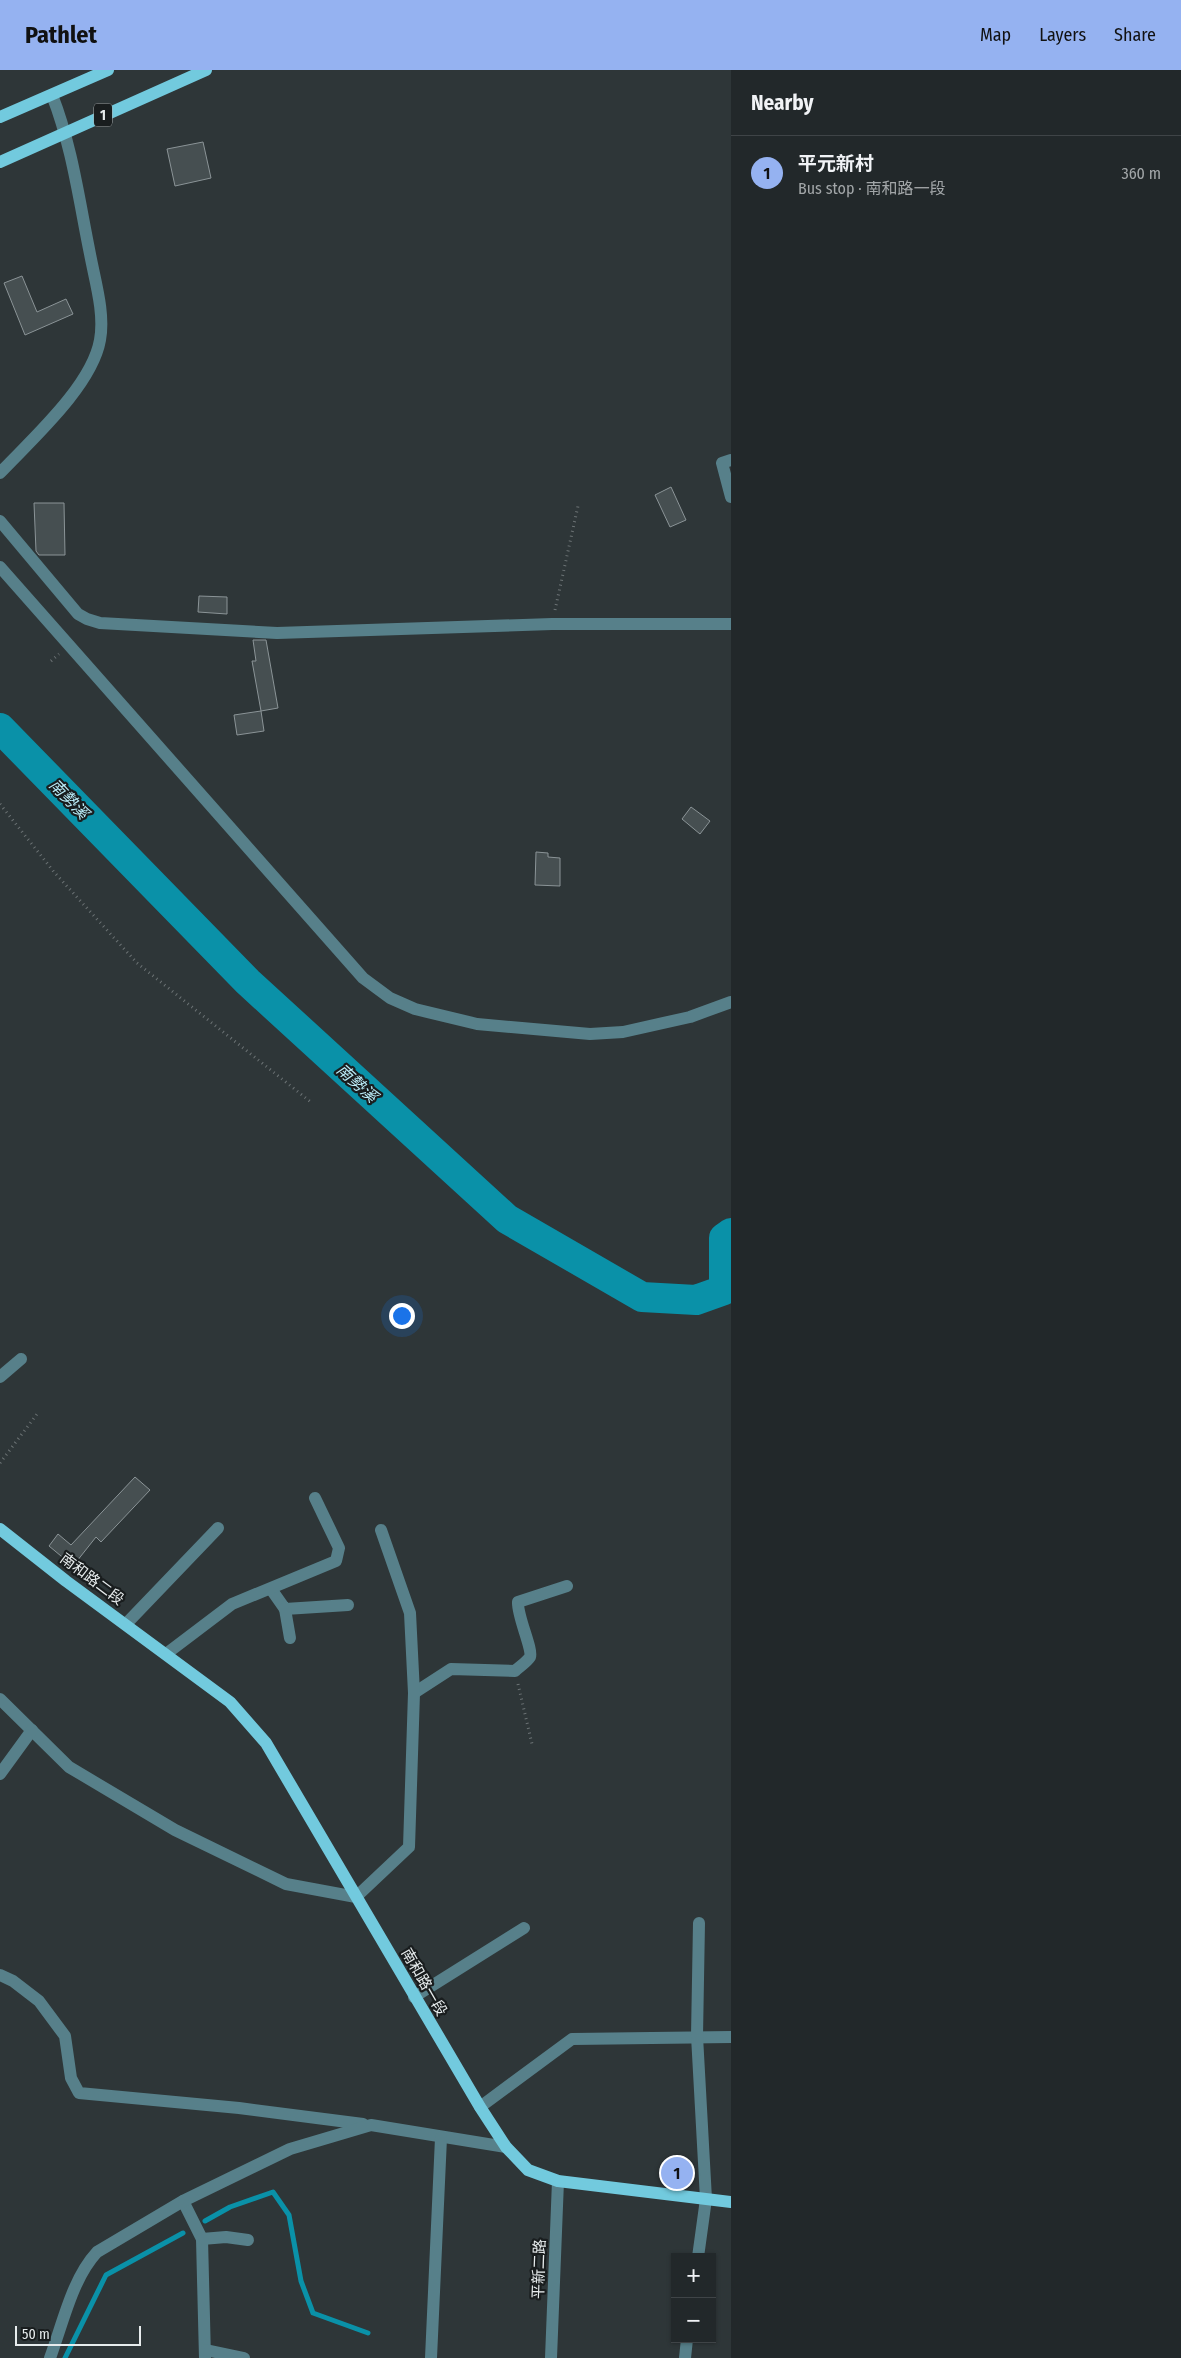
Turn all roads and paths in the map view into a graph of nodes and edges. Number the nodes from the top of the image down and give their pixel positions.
1 (108, 70) edge
2 (206, 70) edge
3 (52, 95) junction
4 (0, 117) edge
5 (66, 132) junction
6 (0, 162) edge
7 (731, 460) edge
8 (0, 473) edge
9 (731, 497) edge
10 (578, 506) dead end
11 (0, 521) edge
12 (0, 567) edge
13 (552, 624) junction
14 (731, 624) edge
15 (0, 804) edge
16 (731, 1002) edge
17 (312, 1103) dead end
18 (21, 1359) dead end
19 (0, 1377) edge
20 (37, 1414) dead end
21 (0, 1463) edge
22 (315, 1498) dead end
23 (218, 1528) dead end
24 (0, 1529) edge
25 (381, 1530) dead end
26 (567, 1586) dead end
27 (271, 1589) junction
28 (348, 1605) dead end
29 (285, 1609) junction
30 (126, 1624) junction
31 (290, 1638) dead end
32 (166, 1654) junction
33 (515, 1671) junction
34 (414, 1693) junction
35 (0, 1699) edge
36 (32, 1730) junction
37 (532, 1744) dead end
38 (0, 1774) edge
39 (356, 1897) junction
40 (699, 1923) dead end
41 (524, 1928) dead end
42 (0, 1975) edge
43 (414, 1997) junction
44 (697, 2036) junction
45 (731, 2038) edge
46 (480, 2107) junction
47 (371, 2125) junction
48 (441, 2138) junction
49 (506, 2147) junction
50 (558, 2180) junction
51 (706, 2199) junction
52 (183, 2201) junction
53 (731, 2202) edge
54 (202, 2239) junction
55 (248, 2240) dead end
56 (699, 2253) edge
57 (687, 2343) edge
58 (206, 2354) edge
59 (50, 2358) edge
60 (244, 2358) edge
61 (431, 2358) edge
62 (551, 2358) edge
63 (685, 2358) edge

1 - 3 main road
2 - 5 main road, 1
3 - 4 main road
3 - 5 street
5 - 6 main road, 1
5 - 8 street
7 - 9 street
10 - 13 path
11 - 13 street
12 - 16 street
13 - 14 street
15 - 17 path
18 - 19 street
20 - 21 path
22 - 27 street
23 - 30 street
24 - 30 main road, 南和路二段
25 - 34 street
26 - 33 street
27 - 29 street
27 - 32 street
28 - 29 street
29 - 31 street
30 - 32 main road, 南和路二段
32 - 39 main road, 南和路一段
33 - 34 street
33 - 37 path
34 - 39 street
35 - 36 street
36 - 38 street
36 - 39 street
39 - 43 main road, 南和路一段
40 - 44 street
41 - 43 street
42 - 47 street
43 - 46 main road, 南和路一段
44 - 45 street
44 - 46 street
44 - 51 street
46 - 49 main road, 南和路一段
47 - 48 street
47 - 52 street
48 - 49 street
48 - 61 street
49 - 50 main road, 南和路一段
50 - 51 main road, 南和路一段
50 - 62 street, 平新二路
51 - 53 main road, 南和路一段
51 - 56 street
52 - 54 street
52 - 59 street
54 - 55 street
54 - 58 street
57 - 63 street
58 - 60 street

